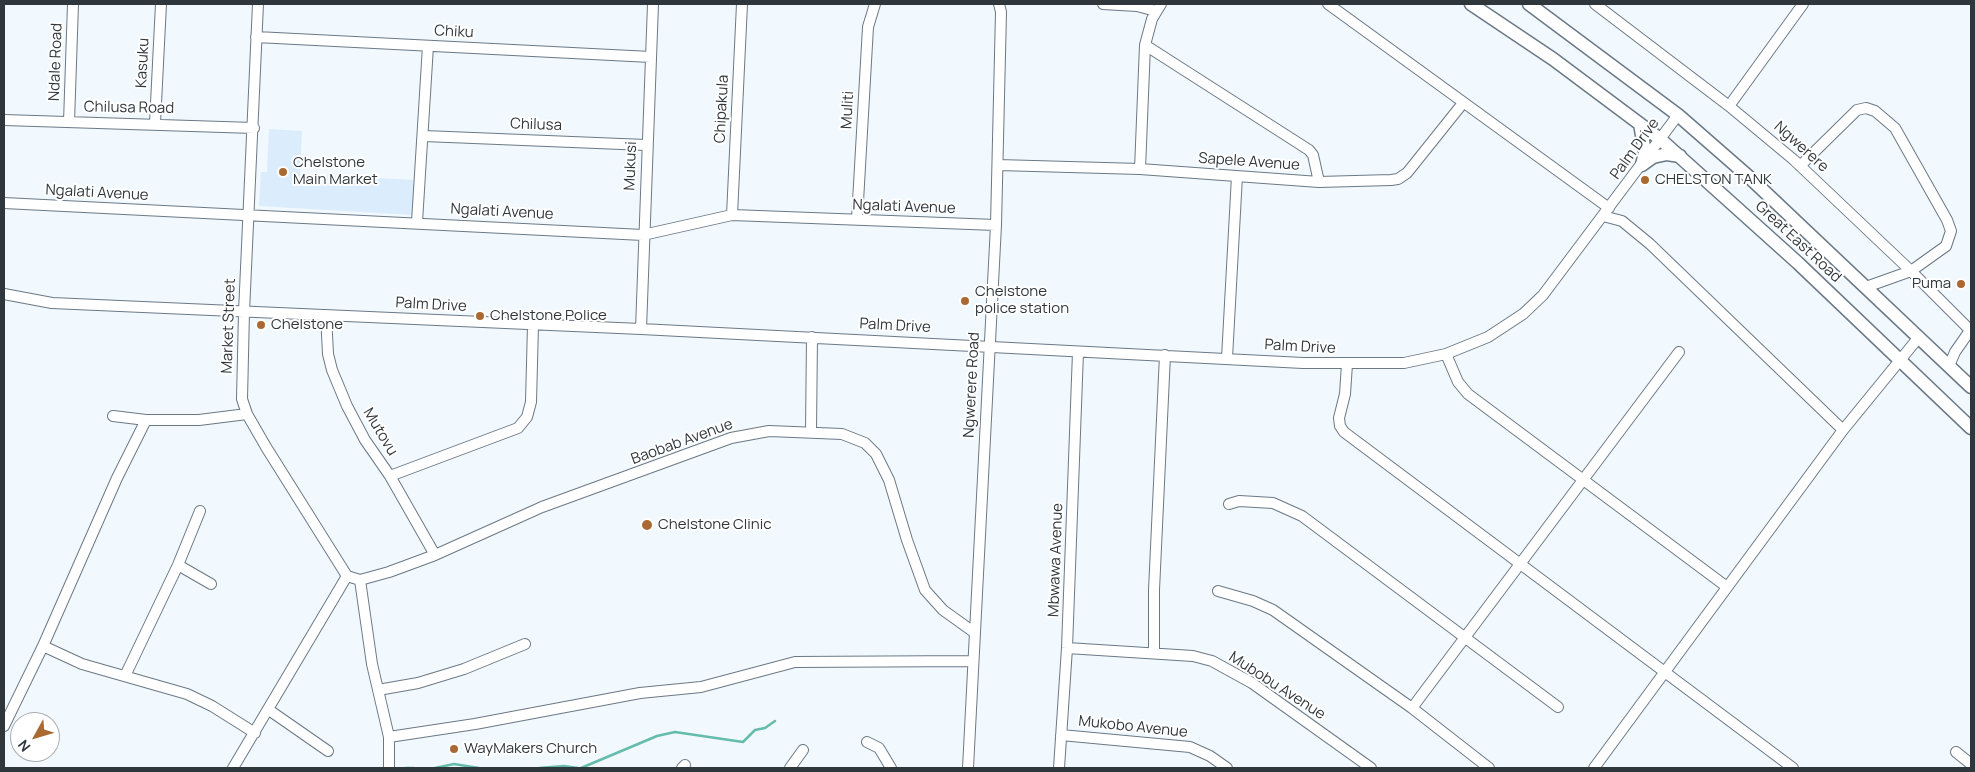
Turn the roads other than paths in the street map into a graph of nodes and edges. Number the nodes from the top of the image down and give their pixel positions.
1 (73, 4) edge
2 (162, 4) edge
3 (258, 4) edge
4 (653, 4) edge
5 (742, 4) edge
6 (875, 4) edge
7 (999, 4) edge
8 (1104, 4) edge
9 (1328, 4) edge
10 (1471, 4) edge
11 (1595, 4) edge
12 (1803, 4) edge
13 (1537, 6) edge
14 (1159, 8) edge
15 (256, 37) junction
16 (1145, 45) junction
17 (428, 46) junction
18 (651, 57) junction
19 (1464, 103) junction
20 (1729, 106) junction
21 (1678, 115) junction
22 (4, 120) edge
23 (69, 122) junction
24 (155, 123) junction
25 (1640, 124) junction
26 (254, 128) junction
27 (424, 136) junction
28 (1660, 139) junction
29 (646, 145) junction
30 (1680, 156) junction
31 (998, 165) junction
32 (1642, 165) junction
33 (1800, 166) junction
34 (1140, 169) junction
35 (1237, 176) junction
36 (1320, 182) junction
37 (4, 203) edge
38 (1606, 212) junction
39 (248, 214) junction
40 (732, 215) junction
41 (857, 220) junction
42 (417, 222) junction
43 (996, 226) junction
44 (643, 234) junction
45 (1911, 271) junction
46 (1866, 287) junction
47 (4, 294) edge
48 (244, 312) junction
49 (326, 315) junction
50 (533, 325) junction
51 (641, 328) junction
52 (1971, 330) edge
53 (812, 337) junction
54 (1919, 337) junction
55 (989, 346) junction
56 (1078, 352) junction
57 (1679, 352) dead end
58 (1446, 354) junction
59 (1165, 355) junction
60 (1227, 358) junction
61 (1899, 359) junction
62 (1347, 364) junction
63 (1949, 366) junction
64 (1971, 387) edge
65 (247, 414) junction
66 (113, 416) dead end
67 (146, 420) junction
68 (1971, 428) edge
69 (1843, 430) junction
70 (810, 432) junction
71 (390, 476) junction
72 (1583, 478) junction
73 (1229, 504) dead end
74 (200, 511) dead end
75 (435, 555) junction
76 (1520, 564) junction
77 (178, 565) junction
78 (347, 576) junction
79 (360, 580) junction
80 (211, 584) dead end
81 (1726, 587) junction
82 (1218, 591) dead end
83 (975, 633) junction
84 (1466, 637) junction
85 (525, 644) dead end
86 (43, 646) junction
87 (1068, 648) junction
88 (1154, 653) junction
89 (973, 661) junction
90 (1663, 672) junction
91 (125, 676) junction
92 (378, 690) junction
93 (1558, 707) dead end
94 (1412, 708) junction
95 (269, 710) junction
96 (4, 726) edge
97 (255, 733) junction
98 (1061, 735) junction
99 (389, 737) junction
100 (866, 742) dead end
101 (328, 750) dead end
102 (803, 750) dead end
103 (1956, 752) dead end
104 (1971, 764) edge
105 (233, 768) edge
106 (389, 768) edge
107 (790, 768) edge
108 (891, 768) edge
109 (968, 768) edge
110 (1059, 768) edge
111 (1227, 768) edge
112 (1371, 768) edge
113 (1489, 768) edge
114 (1594, 768) edge
115 (1793, 768) edge

1 - 23 street, Ndale Road
2 - 24 street, Kasuku
3 - 15 street, Market Street
4 - 18 street, Mukusi
5 - 40 street, Chipakula
6 - 41 street, Muliti
7 - 31 street, Ngwerere Road
8 - 14 street
9 - 19 street
10 - 25 main road, Great East Road
11 - 20 street, Ngwerere
12 - 20 street
13 - 21 main road, Great East Road
14 - 16 street
15 - 17 street, Chiku
15 - 26 street, Market Street
16 - 34 street
16 - 36 street
17 - 18 street, Chiku
17 - 27 street
18 - 29 street, Mukusi
19 - 36 street, Sapele Avenue
19 - 38 street
20 - 33 street, Ngwerere
21 - 28 street, Palm Drive
21 - 46 main road, Great East Road
22 - 23 street, Chilusa Road
23 - 24 street, Chilusa Road
24 - 26 street, Chilusa Road
25 - 28 main road, Great East Road
25 - 32 main road
26 - 39 street, Market Street
27 - 29 street, Chilusa
27 - 42 street
28 - 30 main road, Great East Road
28 - 32 street, Palm Drive
29 - 44 street, Mukusi
30 - 32 main road
30 - 61 main road, Great East Road
31 - 34 street, Sapele Avenue
31 - 43 street, Ngwerere Road
32 - 38 street, Palm Drive
33 - 45 street, Ngwerere
33 - 45 street
34 - 35 street, Sapele Avenue
35 - 36 street, Sapele Avenue
35 - 60 street
37 - 39 street, Ngalati Avenue
38 - 58 street, Palm Drive
38 - 69 street
39 - 42 street, Ngalati Avenue
39 - 48 street, Market Street
40 - 41 street, Ngalati Avenue
40 - 44 street, Ngalati Avenue
41 - 43 street, Ngalati Avenue
42 - 44 street, Ngalati Avenue
43 - 55 street, Ngwerere Road
44 - 51 street, Mukusi
45 - 46 street
45 - 52 street, Ngwerere
46 - 54 main road, Great East Road
47 - 48 street, Palm Drive
48 - 49 street, Palm Drive
48 - 65 street, Market Street
49 - 50 street, Palm Drive
49 - 71 street, Mutovu
50 - 51 street, Palm Drive
50 - 71 street
51 - 53 street, Palm Drive
52 - 63 street
53 - 55 street, Palm Drive
53 - 70 street
54 - 61 street
54 - 63 main road, Great East Road
55 - 56 street, Palm Drive
55 - 83 street, Ngwerere Road
56 - 59 street, Palm Drive
56 - 87 street, Mbwawa Avenue
57 - 72 street
58 - 62 street, Palm Drive
58 - 72 street
59 - 60 street, Palm Drive
59 - 88 street
60 - 62 street, Palm Drive
61 - 68 main road, Great East Road
61 - 69 street
62 - 76 street
63 - 64 main road, Great East Road
65 - 67 street
65 - 78 street, Market Street
66 - 67 street
67 - 86 street
69 - 81 street
70 - 75 street, Baobab Avenue
70 - 83 street, Baobab Avenue
71 - 75 street, Mutovu
72 - 76 street
72 - 81 street
73 - 84 street
74 - 77 street
75 - 79 street, Baobab Avenue
76 - 84 street
76 - 90 street
77 - 80 street
77 - 91 street
78 - 79 street
78 - 95 street
79 - 92 street
81 - 90 street
82 - 94 street
83 - 89 street, Ngwerere Road
84 - 93 street
84 - 94 street
85 - 92 street
86 - 91 street
86 - 96 street
87 - 88 street, Mubobu Avenue
87 - 98 street, Mbwawa Avenue
88 - 112 street, Mubobu Avenue
89 - 99 street
89 - 109 street, Ngwerere Road
90 - 114 street
90 - 115 street
91 - 97 street
92 - 99 street
94 - 113 street
95 - 97 street
95 - 101 street
97 - 105 street
98 - 110 street, Mbwawa Avenue
98 - 111 street, Mukobo Avenue
99 - 106 street
100 - 108 street
102 - 107 street
103 - 104 street

